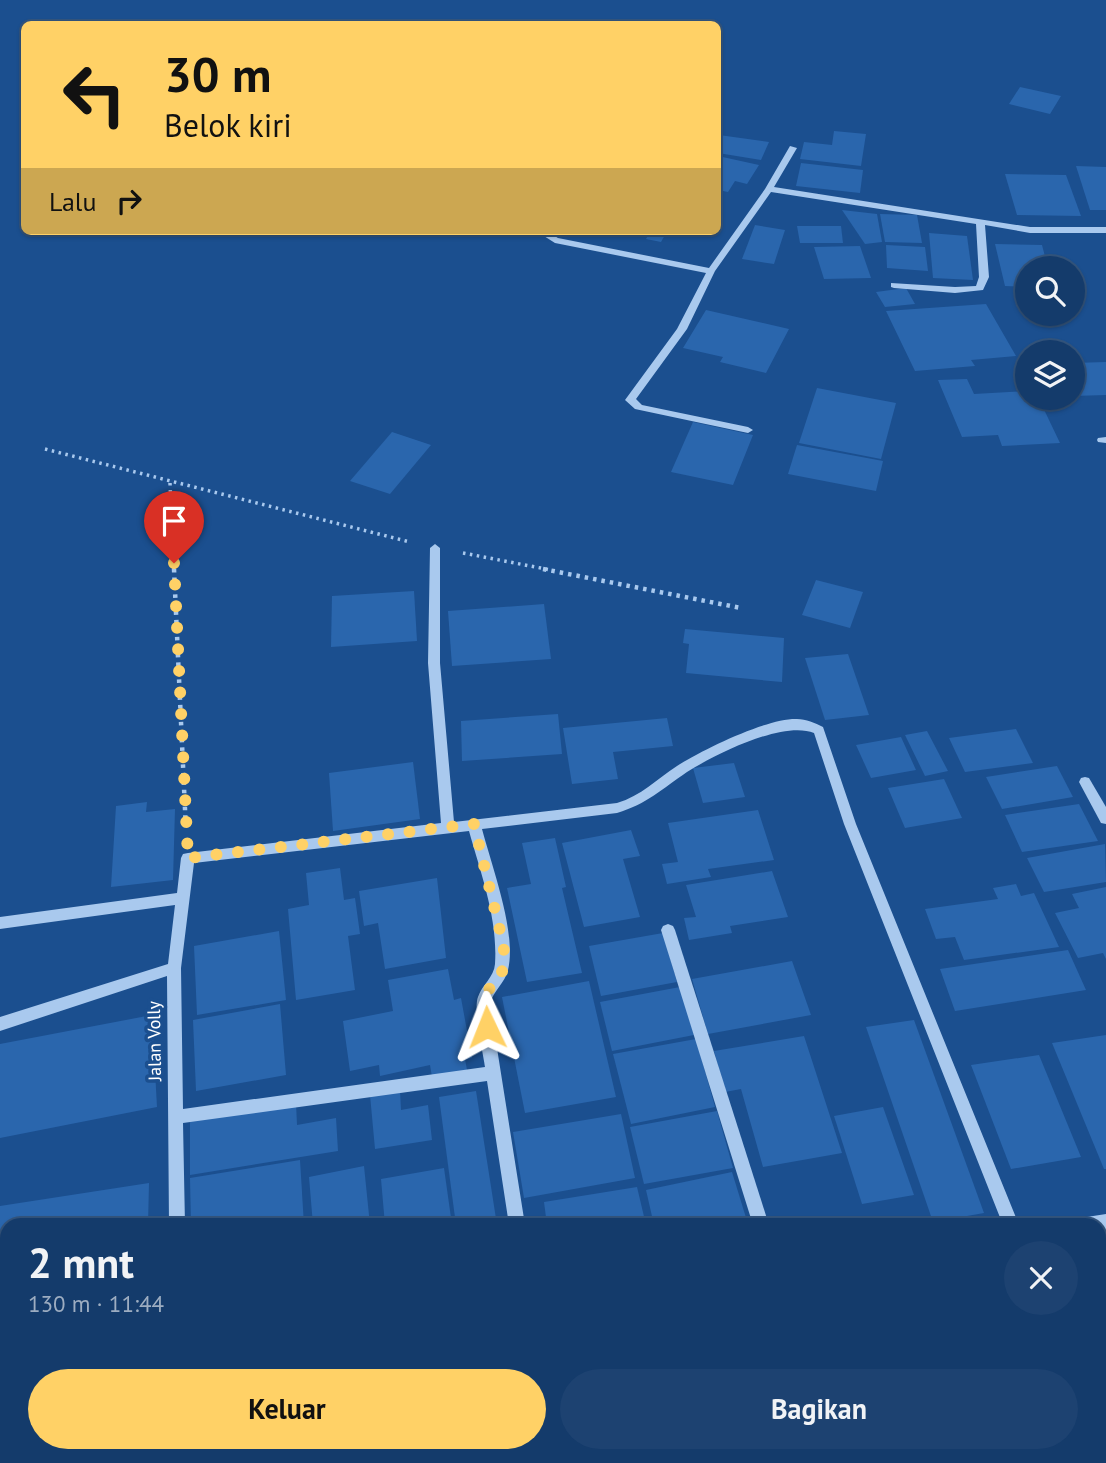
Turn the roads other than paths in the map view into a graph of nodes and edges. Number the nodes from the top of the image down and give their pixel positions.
1 (793, 148) dead end
2 (769, 189) junction
3 (980, 221) junction
4 (1106, 230) edge
5 (547, 235) edge
6 (711, 271) junction
7 (894, 285) dead end
8 (748, 430) dead end
9 (435, 548) road end
10 (1085, 782) dead end
11 (1106, 819) edge
12 (474, 824) junction
13 (448, 828) junction
14 (182, 898) junction
15 (0, 923) edge
16 (668, 930) dead end
17 (174, 968) junction
18 (0, 1024) edge
19 (494, 1073) junction
20 (176, 1117) junction
21 (177, 1218) edge
22 (516, 1218) edge
23 (759, 1218) edge
24 (1008, 1218) edge

1 - 2 street
2 - 3 street
2 - 6 street
3 - 4 street
3 - 7 street
5 - 6 street
6 - 8 street
9 - 13 street
10 - 11 street
12 - 13 street
12 - 19 street
12 - 24 street
13 - 14 street, Jalan Volly
14 - 15 street
14 - 17 street, Jalan Volly
16 - 23 street
17 - 18 street
17 - 20 street, Jalan Volly
19 - 20 street
19 - 22 street
20 - 21 street, Jalan Volly

